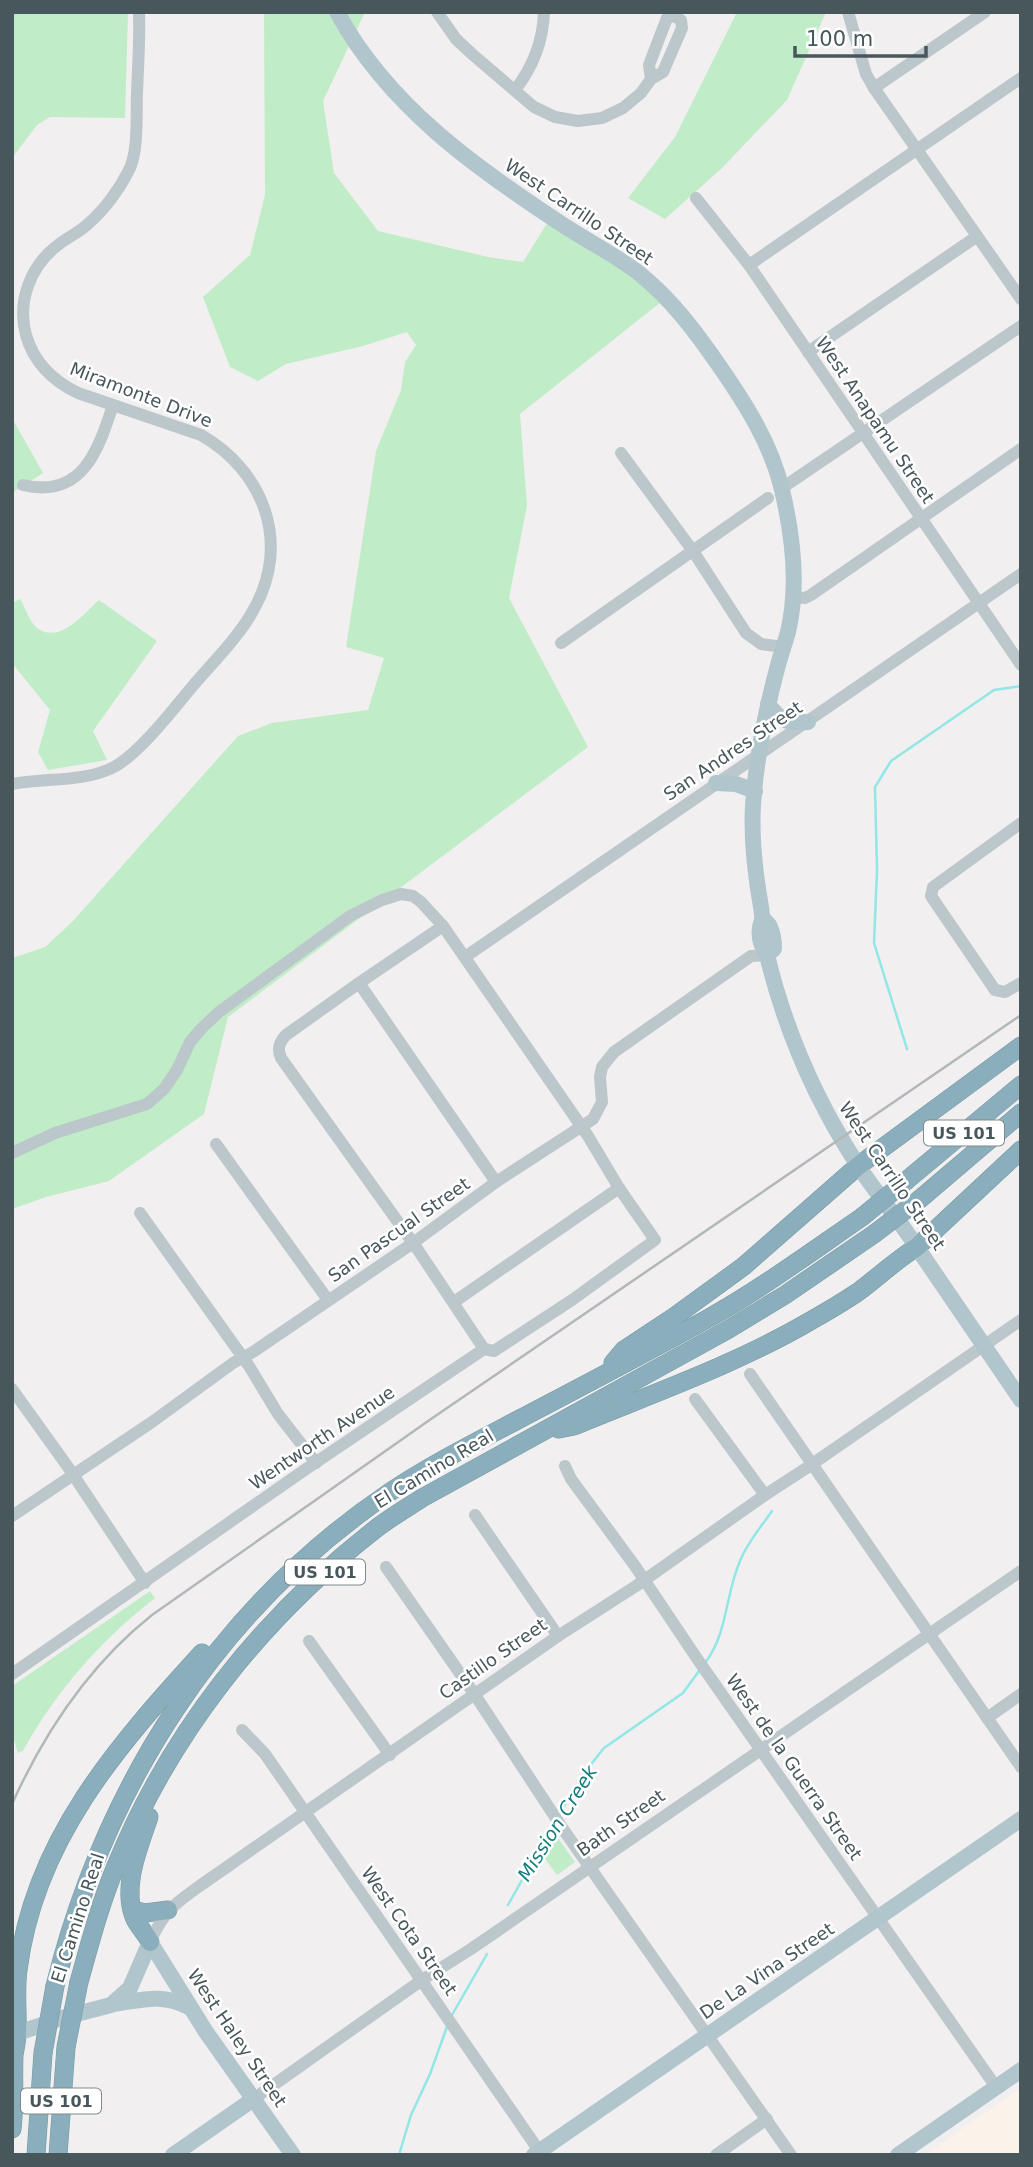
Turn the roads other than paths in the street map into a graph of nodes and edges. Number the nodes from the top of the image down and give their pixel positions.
1 (139, 12) edge
2 (337, 12) edge
3 (437, 12) edge
4 (544, 12) edge
5 (848, 12) edge
6 (985, 12) edge
7 (1021, 78) edge
8 (651, 79) dead end
9 (874, 88) junction
10 (515, 90) junction
11 (917, 149) junction
12 (696, 198) dead end
13 (976, 237) junction
14 (748, 265) junction
15 (1021, 299) edge
16 (1021, 326) edge
17 (807, 352) junction
18 (113, 405) junction
19 (864, 434) junction
20 (1021, 449) edge
21 (621, 453) dead end
22 (23, 485) dead end
23 (782, 488) junction
24 (768, 498) dead end
25 (921, 519) junction
26 (693, 551) junction
27 (1021, 574) edge
28 (792, 597) junction
29 (979, 603) junction
30 (561, 643) dead end
31 (783, 647) junction
32 (1021, 664) edge
33 (768, 704) junction
34 (808, 722) junction
35 (759, 754) junction
36 (716, 783) junction
37 (12, 784) edge
38 (755, 790) junction
39 (1021, 823) edge
40 (443, 926) junction
41 (767, 955) junction
42 (465, 957) junction
43 (359, 983) junction
44 (1021, 984) edge
45 (1021, 1046) edge
46 (1021, 1085) edge
47 (1021, 1113) edge
48 (581, 1127) junction
49 (216, 1144) dead end
50 (1021, 1150) edge
51 (12, 1153) edge
52 (858, 1166) junction
53 (496, 1182) junction
54 (619, 1188) junction
55 (140, 1213) dead end
56 (413, 1243) junction
57 (921, 1254) junction
58 (328, 1300) junction
59 (454, 1302) junction
60 (1021, 1321) edge
61 (984, 1346) junction
62 (484, 1349) junction
63 (243, 1358) junction
64 (603, 1374) junction
65 (750, 1374) dead end
66 (12, 1389) edge
67 (695, 1399) dead end
68 (1021, 1400) edge
69 (535, 1434) junction
70 (316, 1463) junction
71 (813, 1464) junction
72 (565, 1466) dead end
73 (73, 1474) junction
74 (765, 1495) junction
75 (475, 1515) dead end
76 (12, 1516) edge
77 (386, 1567) dead end
78 (1021, 1571) edge
79 (644, 1580) junction
80 (145, 1583) junction
81 (240, 1623) junction
82 (929, 1634) junction
83 (558, 1636) junction
84 (309, 1641) dead end
85 (12, 1674) edge
86 (1021, 1694) edge
87 (475, 1695) junction
88 (987, 1718) junction
89 (242, 1730) dead end
90 (761, 1750) junction
91 (390, 1755) junction
92 (165, 1766) junction
93 (1021, 1767) edge
94 (307, 1812) junction
95 (1021, 1819) edge
96 (590, 1867) junction
97 (133, 1910) junction
98 (168, 1910) junction
99 (878, 1918) junction
100 (150, 1942) junction
101 (422, 1980) junction
102 (111, 2005) junction
103 (189, 2007) junction
104 (15, 2034) edge
105 (709, 2034) junction
106 (1021, 2070) edge
107 (996, 2087) junction
108 (255, 2098) junction
109 (767, 2119) junction
110 (12, 2129) edge
111 (539, 2153) edge
112 (36, 2155) edge
113 (58, 2155) edge
114 (173, 2155) edge
115 (293, 2155) edge
116 (716, 2155) edge
117 (792, 2155) edge
118 (898, 2155) edge

1 - 18 street, Miramonte Drive
2 - 23 main road, West Carrillo Street
3 - 10 street
4 - 10 street
5 - 9 street
6 - 9 street
7 - 11 street
8 - 10 street
9 - 11 street
11 - 13 street
11 - 14 street
12 - 14 street, West Anapamu Street
13 - 15 street
13 - 17 street
14 - 17 street, West Anapamu Street
16 - 19 street
17 - 19 street, West Anapamu Street
18 - 22 street
18 - 37 street, Miramonte Drive
19 - 23 street
19 - 25 street, West Anapamu Street
20 - 25 street
21 - 26 street
23 - 28 main road, West Carrillo Street
24 - 26 street
25 - 28 street
25 - 29 street, West Anapamu Street
26 - 30 street
26 - 31 street
27 - 29 street, San Andres Street
28 - 31 main road, West Carrillo Street
29 - 32 street, West Anapamu Street
29 - 34 street, San Andres Street
31 - 33 main road, West Carrillo Street
33 - 34 main road
33 - 35 main road, West Carrillo Street
34 - 35 street, San Andres Street
35 - 36 street, San Andres Street
35 - 38 main road, West Carrillo Street
36 - 38 main road
36 - 42 street, San Andres Street
38 - 41 main road, West Carrillo Street
39 - 44 street
40 - 42 street
40 - 43 street
40 - 51 street
41 - 48 street, San Pascual Street
41 - 52 main road, West Carrillo Street
42 - 48 street
43 - 53 street
43 - 56 street
45 - 52 highway
46 - 64 highway, El Camino Real / US 101, bridge
47 - 69 highway, El Camino Real / US 101, bridge
48 - 53 street, San Pascual Street
48 - 54 street
49 - 58 street
50 - 57 highway
52 - 57 main road, West Carrillo Street
52 - 64 highway
53 - 56 street, San Pascual Street
54 - 59 street
54 - 62 street, Wentworth Avenue
55 - 63 street
56 - 58 street, San Pascual Street
56 - 59 street
57 - 61 main road, West Carrillo Street
57 - 69 highway
58 - 63 street, San Pascual Street
59 - 62 street
60 - 61 street, Castillo Street
61 - 68 main road, West Carrillo Street
61 - 71 street, Castillo Street
62 - 70 street, Wentworth Avenue
63 - 70 street
63 - 73 street, San Pascual Street
64 - 81 highway, El Camino Real / US 101
65 - 71 street
66 - 73 street
67 - 74 street
69 - 92 highway, El Camino Real / US 101
70 - 80 street, Wentworth Avenue
71 - 74 street, Castillo Street
71 - 82 street
72 - 79 street, West de la Guerra Street
73 - 76 street, San Pascual Street
73 - 80 street
74 - 79 street, Castillo Street
75 - 83 street
77 - 87 street
78 - 82 street, Bath Street
79 - 83 street, Castillo Street
79 - 90 street, West de la Guerra Street
80 - 85 street, Wentworth Avenue
81 - 104 highway
81 - 112 highway, El Camino Real / US 101, bridge
82 - 88 street
82 - 90 street, Bath Street
83 - 87 street, Castillo Street
84 - 91 street
86 - 88 street
87 - 91 street, Castillo Street
87 - 96 street
88 - 93 street
89 - 94 street, West Cota Street
90 - 96 street, Bath Street
90 - 99 street, West de la Guerra Street
91 - 94 street, Castillo Street
92 - 97 highway
92 - 113 highway, El Camino Real / US 101, bridge
94 - 98 street, Castillo Street
94 - 101 street, West Cota Street
95 - 99 main road, De La Vina Street
96 - 101 street, Bath Street
96 - 105 street
97 - 98 highway
97 - 100 highway
98 - 100 street, Castillo Street
99 - 105 main road, De La Vina Street
99 - 107 street, West de la Guerra Street
100 - 102 main road, Castillo Street
100 - 103 main road, West Haley Street
101 - 108 street, Bath Street
101 - 111 street, West Cota Street
102 - 103 main road
102 - 104 main road
103 - 108 main road, West Haley Street
104 - 110 highway
105 - 109 street
105 - 111 main road, De La Vina Street
106 - 107 main road
107 - 118 main road
108 - 114 main road, Bath Street
108 - 115 main road, West Haley Street
109 - 116 street
109 - 117 street

